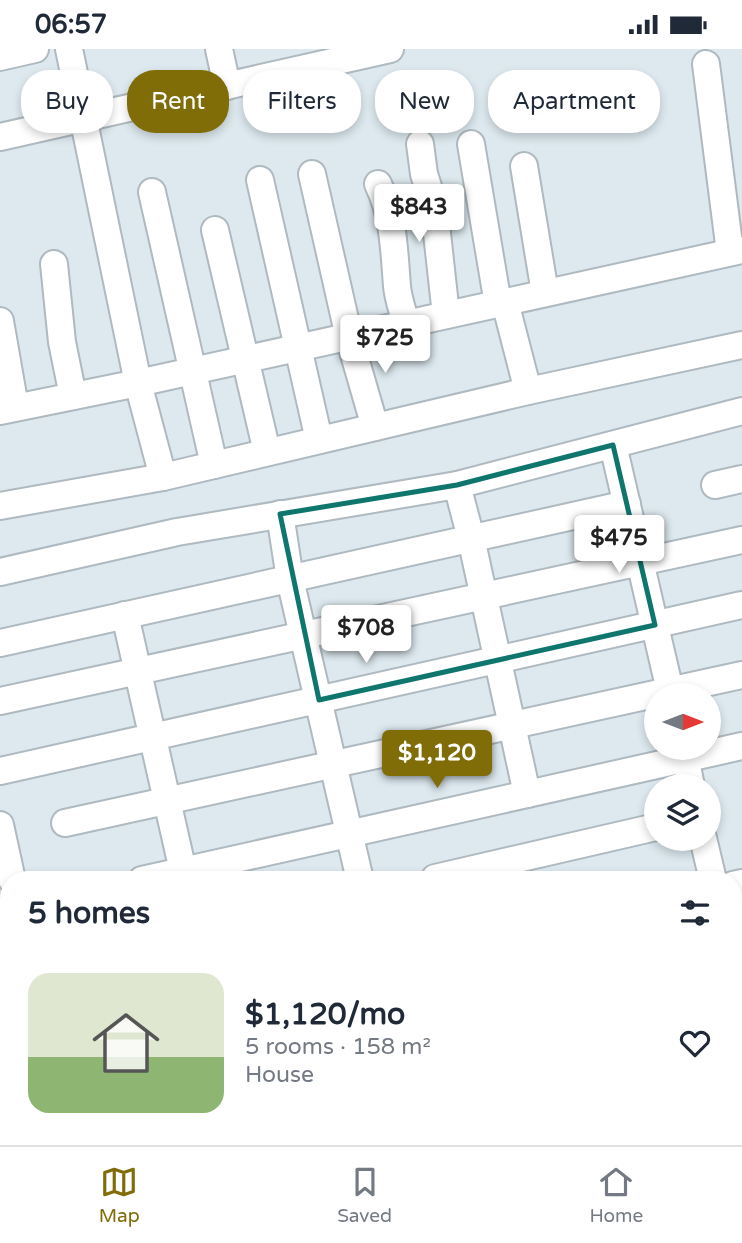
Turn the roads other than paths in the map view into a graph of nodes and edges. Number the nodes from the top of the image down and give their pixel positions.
1 (35, 49) edge
2 (69, 49) edge
3 (219, 49) edge
4 (390, 49) edge
5 (0, 57) edge
6 (706, 64) dead end
7 (74, 70) edge
8 (224, 70) edge
9 (229, 86) edge
10 (21, 133) edge
11 (88, 133) edge
12 (0, 137) edge
13 (420, 144) dead end
14 (471, 144) dead end
15 (524, 166) dead end
16 (312, 174) dead end
17 (260, 180) dead end
18 (378, 184) dead end
19 (152, 192) dead end
20 (215, 230) dead end
21 (736, 251) edge
22 (54, 264) dead end
23 (545, 293) junction
24 (501, 303) junction
25 (446, 315) junction
26 (0, 321) edge
27 (406, 324) junction
28 (349, 337) junction
29 (742, 345) edge
30 (298, 348) junction
31 (246, 358) junction
32 (193, 371) junction
33 (138, 383) junction
34 (528, 391) junction
35 (73, 396) junction
36 (8, 409) edge
37 (742, 411) edge
38 (376, 427) junction
39 (320, 440) junction
40 (612, 445) junction
41 (267, 452) junction
42 (214, 465) junction
43 (163, 477) junction
44 (742, 479) edge
45 (457, 485) junction
46 (715, 485) dead end
47 (627, 504) junction
48 (0, 506) edge
49 (281, 514) junction
50 (471, 538) junction
51 (742, 540) edge
52 (640, 562) junction
53 (0, 572) edge
54 (290, 579) junction
55 (484, 596) junction
56 (742, 605) edge
57 (124, 615) junction
58 (655, 625) junction
59 (304, 635) junction
60 (0, 643) edge
61 (498, 660) junction
62 (137, 671) junction
63 (742, 675) edge
64 (668, 683) edge
65 (710, 683) edge
66 (644, 698) edge
67 (318, 700) junction
68 (0, 701) edge
69 (512, 725) junction
70 (152, 737) junction
71 (742, 746) edge
72 (721, 749) edge
73 (657, 760) edge
74 (333, 764) junction
75 (0, 771) edge
76 (527, 794) junction
77 (167, 801) junction
78 (65, 823) dead end
79 (644, 830) edge
80 (349, 834) junction
81 (2, 841) edge
82 (706, 851) edge
83 (10, 871) edge
84 (183, 871) joint
85 (358, 871) edge
86 (465, 871) edge
87 (711, 871) edge

1 - 5 street
2 - 7 street
3 - 8 street
4 - 9 street
6 - 21 street
10 - 12 street
11 - 33 street
13 - 25 street
14 - 24 street
15 - 23 street
16 - 28 street
17 - 30 street
18 - 27 street
19 - 32 street
20 - 31 street
21 - 23 street
22 - 35 street
23 - 24 street
24 - 25 street
24 - 34 street
25 - 27 street
26 - 36 street
27 - 28 street
28 - 30 street
28 - 38 street
29 - 34 street
30 - 31 street
30 - 39 street
31 - 32 street
31 - 41 street
32 - 33 street
32 - 42 street
33 - 35 street
33 - 43 street
34 - 38 street
35 - 36 street
37 - 40 street
38 - 39 street
39 - 41 street
40 - 45 street
40 - 47 street
41 - 42 street
42 - 43 street
43 - 48 street
44 - 46 street
45 - 49 street
45 - 50 street
47 - 50 street
47 - 52 street
49 - 53 street
49 - 54 street
50 - 54 street
50 - 55 street
51 - 52 street
52 - 55 street
52 - 58 street
54 - 57 street
54 - 59 street
55 - 59 street
55 - 61 street
56 - 58 street
57 - 60 street
57 - 62 street
58 - 61 street
58 - 64 street
59 - 62 street
59 - 67 street
61 - 67 street
61 - 69 street
62 - 68 street
62 - 70 street
63 - 65 street
66 - 69 street
67 - 70 street
67 - 74 street
69 - 74 street
69 - 76 street
70 - 75 street
70 - 77 street
71 - 72 street
73 - 76 street
74 - 77 street
74 - 80 street
76 - 80 street
77 - 78 street
77 - 84 street
79 - 86 street
80 - 84 street
80 - 85 street
81 - 83 street
82 - 87 street

